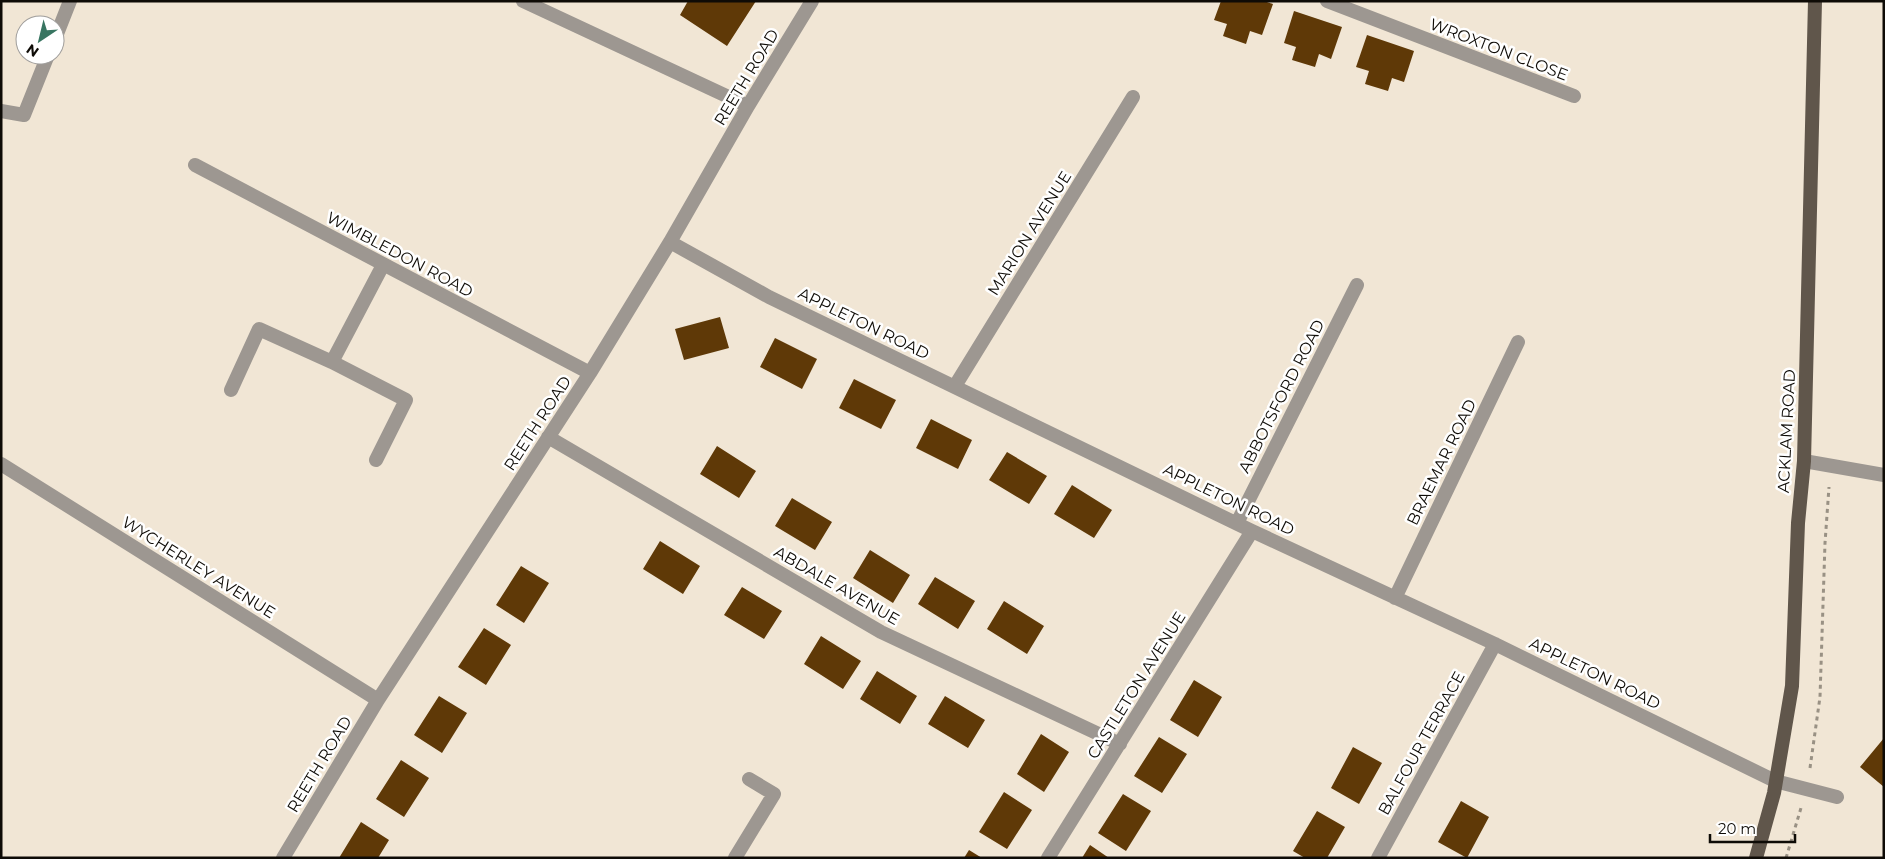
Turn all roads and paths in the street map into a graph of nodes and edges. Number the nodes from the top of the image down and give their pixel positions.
1 (70, 1) edge
2 (522, 1) edge
3 (812, 1) edge
4 (1327, 1) edge
5 (1815, 1) edge
6 (64, 15) edge
7 (44, 65) edge
8 (1574, 96) dead end
9 (1133, 97) dead end
10 (748, 106) junction
11 (1, 111) edge
12 (195, 165) dead end
13 (670, 242) junction
14 (382, 265) junction
15 (1357, 285) dead end
16 (1518, 342) dead end
17 (332, 362) junction
18 (590, 373) junction
19 (955, 386) junction
20 (231, 390) dead end
21 (548, 437) junction
22 (376, 460) dead end
23 (1804, 461) junction
24 (1, 464) edge
25 (1831, 466) junction
26 (1884, 475) edge
27 (1237, 523) junction
28 (1252, 530) junction
29 (1395, 598) junction
30 (1495, 644) junction
31 (378, 700) junction
32 (1120, 744) junction
33 (749, 779) dead end
34 (1775, 781) junction
35 (1806, 789) junction
36 (1837, 797) dead end
37 (283, 858) edge
38 (735, 858) edge
39 (1048, 858) edge
40 (1378, 858) edge
41 (1756, 858) edge
42 (1786, 858) edge

1 - 6 street
2 - 10 street
3 - 10 street, REETH ROAD
4 - 8 street, WROXTON CLOSE
5 - 23 main road, ACKLAM ROAD
7 - 11 street
9 - 19 street, MARION AVENUE
10 - 13 street, REETH ROAD
12 - 14 street, WIMBLEDON ROAD
13 - 18 street, REETH ROAD
13 - 19 street, APPLETON ROAD
14 - 17 street
14 - 18 street, WIMBLEDON ROAD
15 - 27 street, ABBOTSFORD ROAD
16 - 29 street, BRAEMAR ROAD
17 - 20 street
17 - 22 street
18 - 21 street, REETH ROAD
19 - 27 street, APPLETON ROAD
21 - 31 street, REETH ROAD
21 - 32 street, ABDALE AVENUE
23 - 25 street
23 - 34 main road, ACKLAM ROAD
24 - 31 street, WYCHERLEY AVENUE
25 - 26 street
25 - 35 path
27 - 28 street, APPLETON ROAD
28 - 29 street, APPLETON ROAD
28 - 32 street, CASTLETON AVENUE
29 - 30 street, APPLETON ROAD
30 - 34 street, APPLETON ROAD
30 - 40 street, BALFOUR TERRACE
31 - 37 street, REETH ROAD
32 - 39 street, CASTLETON AVENUE
33 - 38 street
34 - 35 street, APPLETON ROAD
34 - 41 main road, ACKLAM ROAD
35 - 36 street, APPLETON ROAD
35 - 42 path

